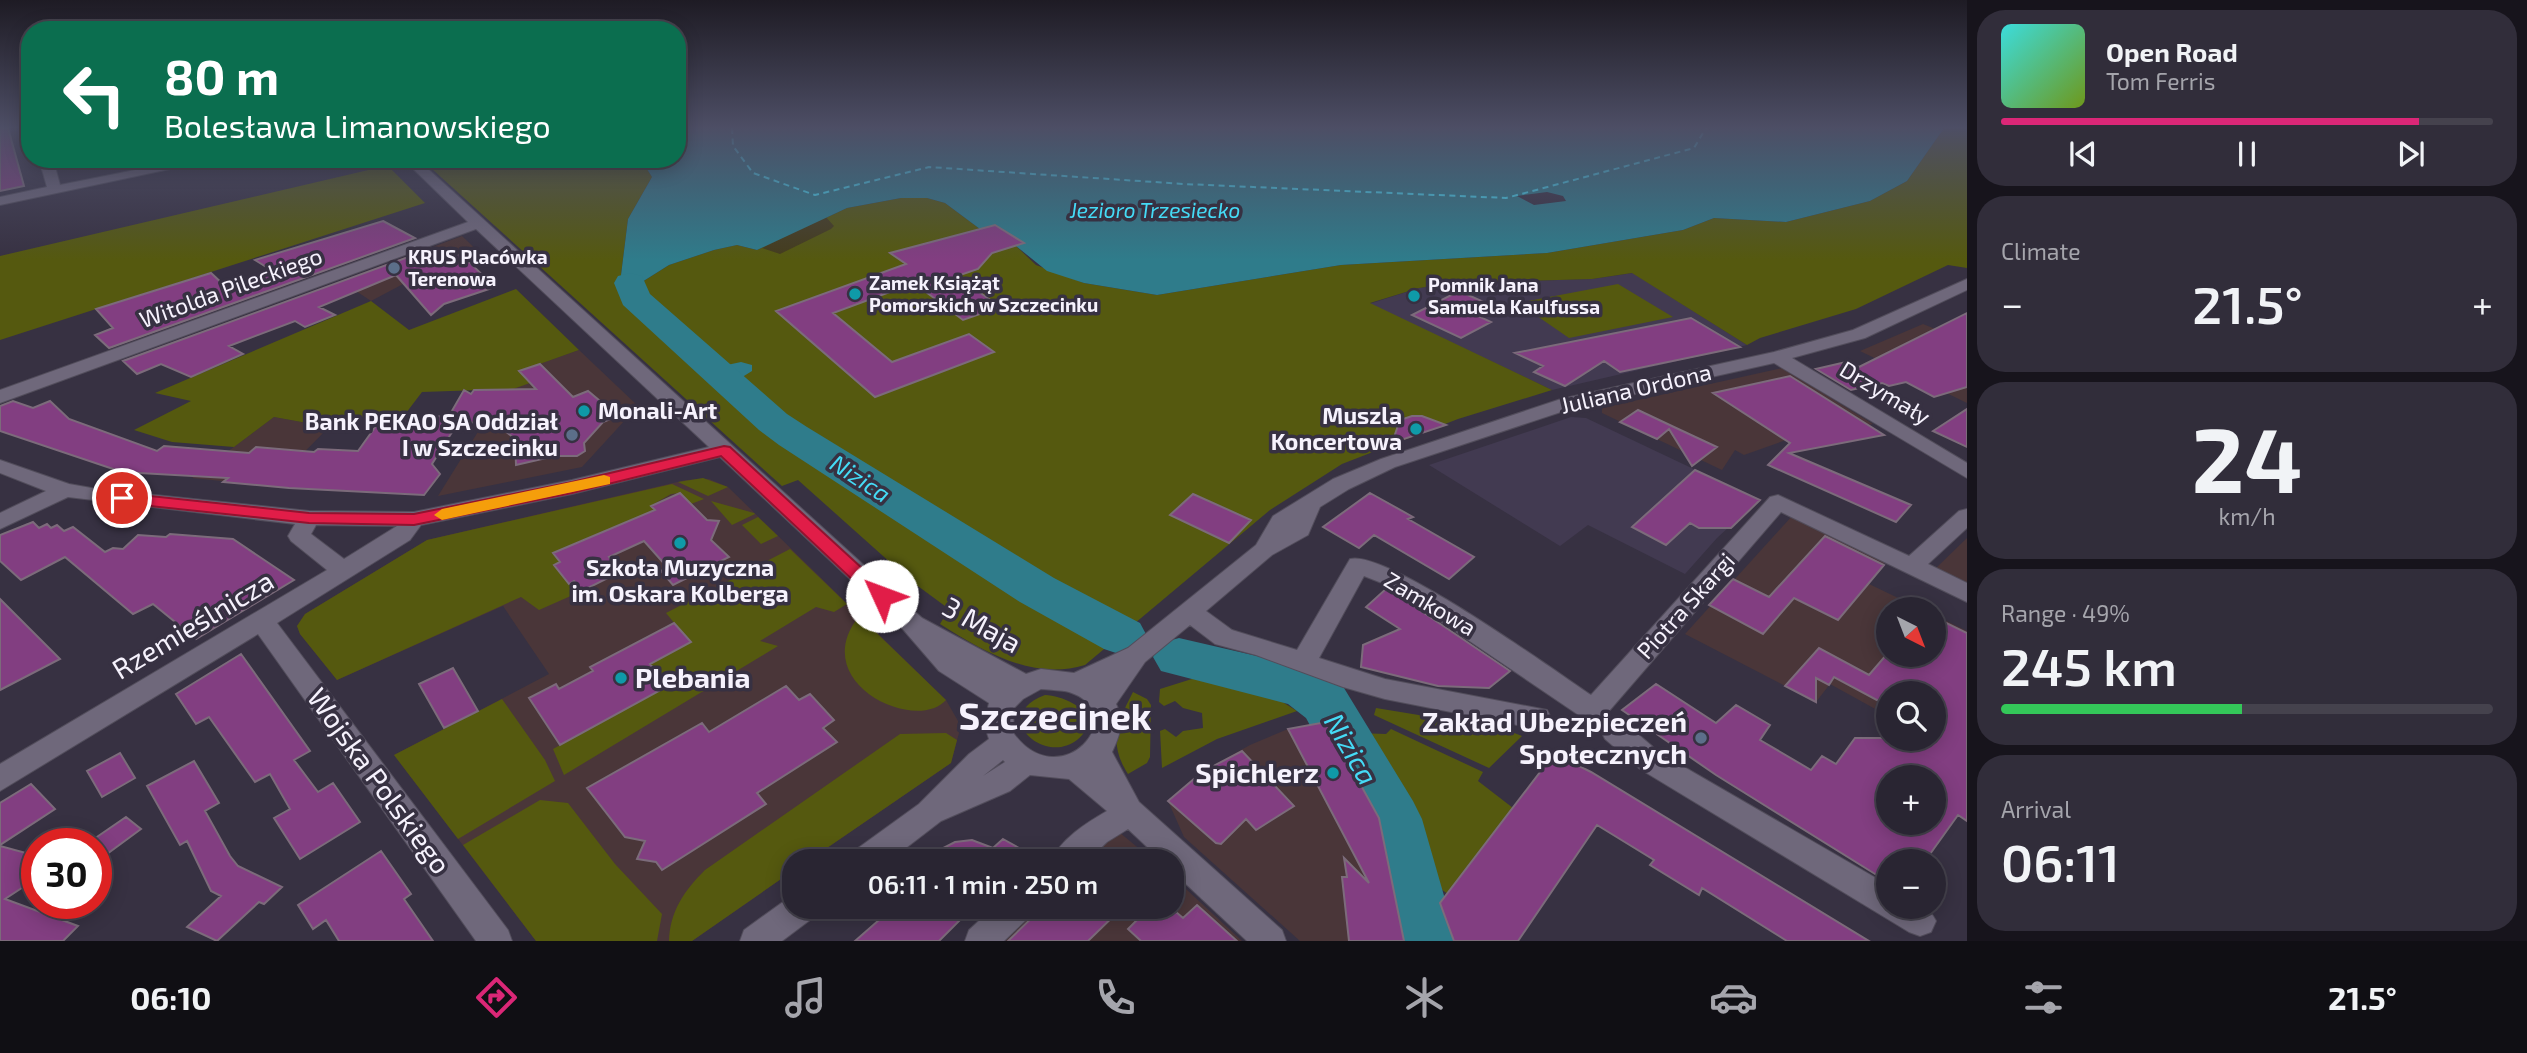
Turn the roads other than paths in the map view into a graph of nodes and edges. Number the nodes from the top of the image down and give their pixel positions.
1 (50, 172) edge
2 (146, 172) edge
3 (423, 172) edge
4 (55, 190) junction
5 (0, 201) edge
6 (478, 223) junction
7 (1967, 284) edge
8 (1777, 356) junction
9 (0, 397) edge
10 (724, 450) junction
11 (0, 466) edge
12 (1967, 472) edge
13 (65, 490) junction
14 (1967, 516) edge
15 (309, 518) junction
16 (414, 519) junction
17 (0, 522) edge
18 (1913, 565) junction
19 (344, 570) junction
20 (1963, 591) edge
21 (1189, 612) junction
22 (262, 621) junction
23 (1137, 655) junction
24 (1303, 663) junction
25 (1077, 683) junction
26 (1014, 692) junction
27 (1102, 702) junction
28 (1593, 710) joint
29 (1537, 718) dead end
30 (1615, 731) dead end
31 (1016, 752) junction
32 (1086, 759) junction
33 (0, 779) edge
34 (1130, 812) junction
35 (880, 849) edge
36 (1079, 849) edge
37 (1876, 895) edge
38 (786, 919) edge
39 (1004, 919) edge
40 (496, 941) edge
41 (756, 941) edge
42 (981, 941) edge
43 (1270, 941) edge

1 - 4 street
2 - 4 street
3 - 6 street, 3 Maja
4 - 5 street
6 - 9 street, Witolda Pileckiego
6 - 10 street, 3 Maja
7 - 8 street, Juliana Ordona
8 - 12 street, Drzymały
8 - 21 street, Juliana Ordona
10 - 16 street
10 - 26 street, 3 Maja
11 - 13 street
13 - 15 street
13 - 17 street
14 - 18 street
15 - 16 street
15 - 19 street
16 - 19 street, Rzemieślnicza
18 - 20 street
18 - 28 street, Piotra Skargi
19 - 22 street, Rzemieślnicza
21 - 23 street, Juliana Ordona
21 - 24 street
22 - 33 street, Rzemieślnicza
22 - 40 street, Wojska Polskiego
23 - 25 street
23 - 27 street
24 - 28 street, Zamkowa
24 - 29 street
25 - 26 street
25 - 27 street
26 - 31 street
27 - 32 street
30 - 37 street
31 - 32 street
31 - 35 street
32 - 34 street
34 - 36 street
34 - 43 street
38 - 41 street
39 - 42 street

